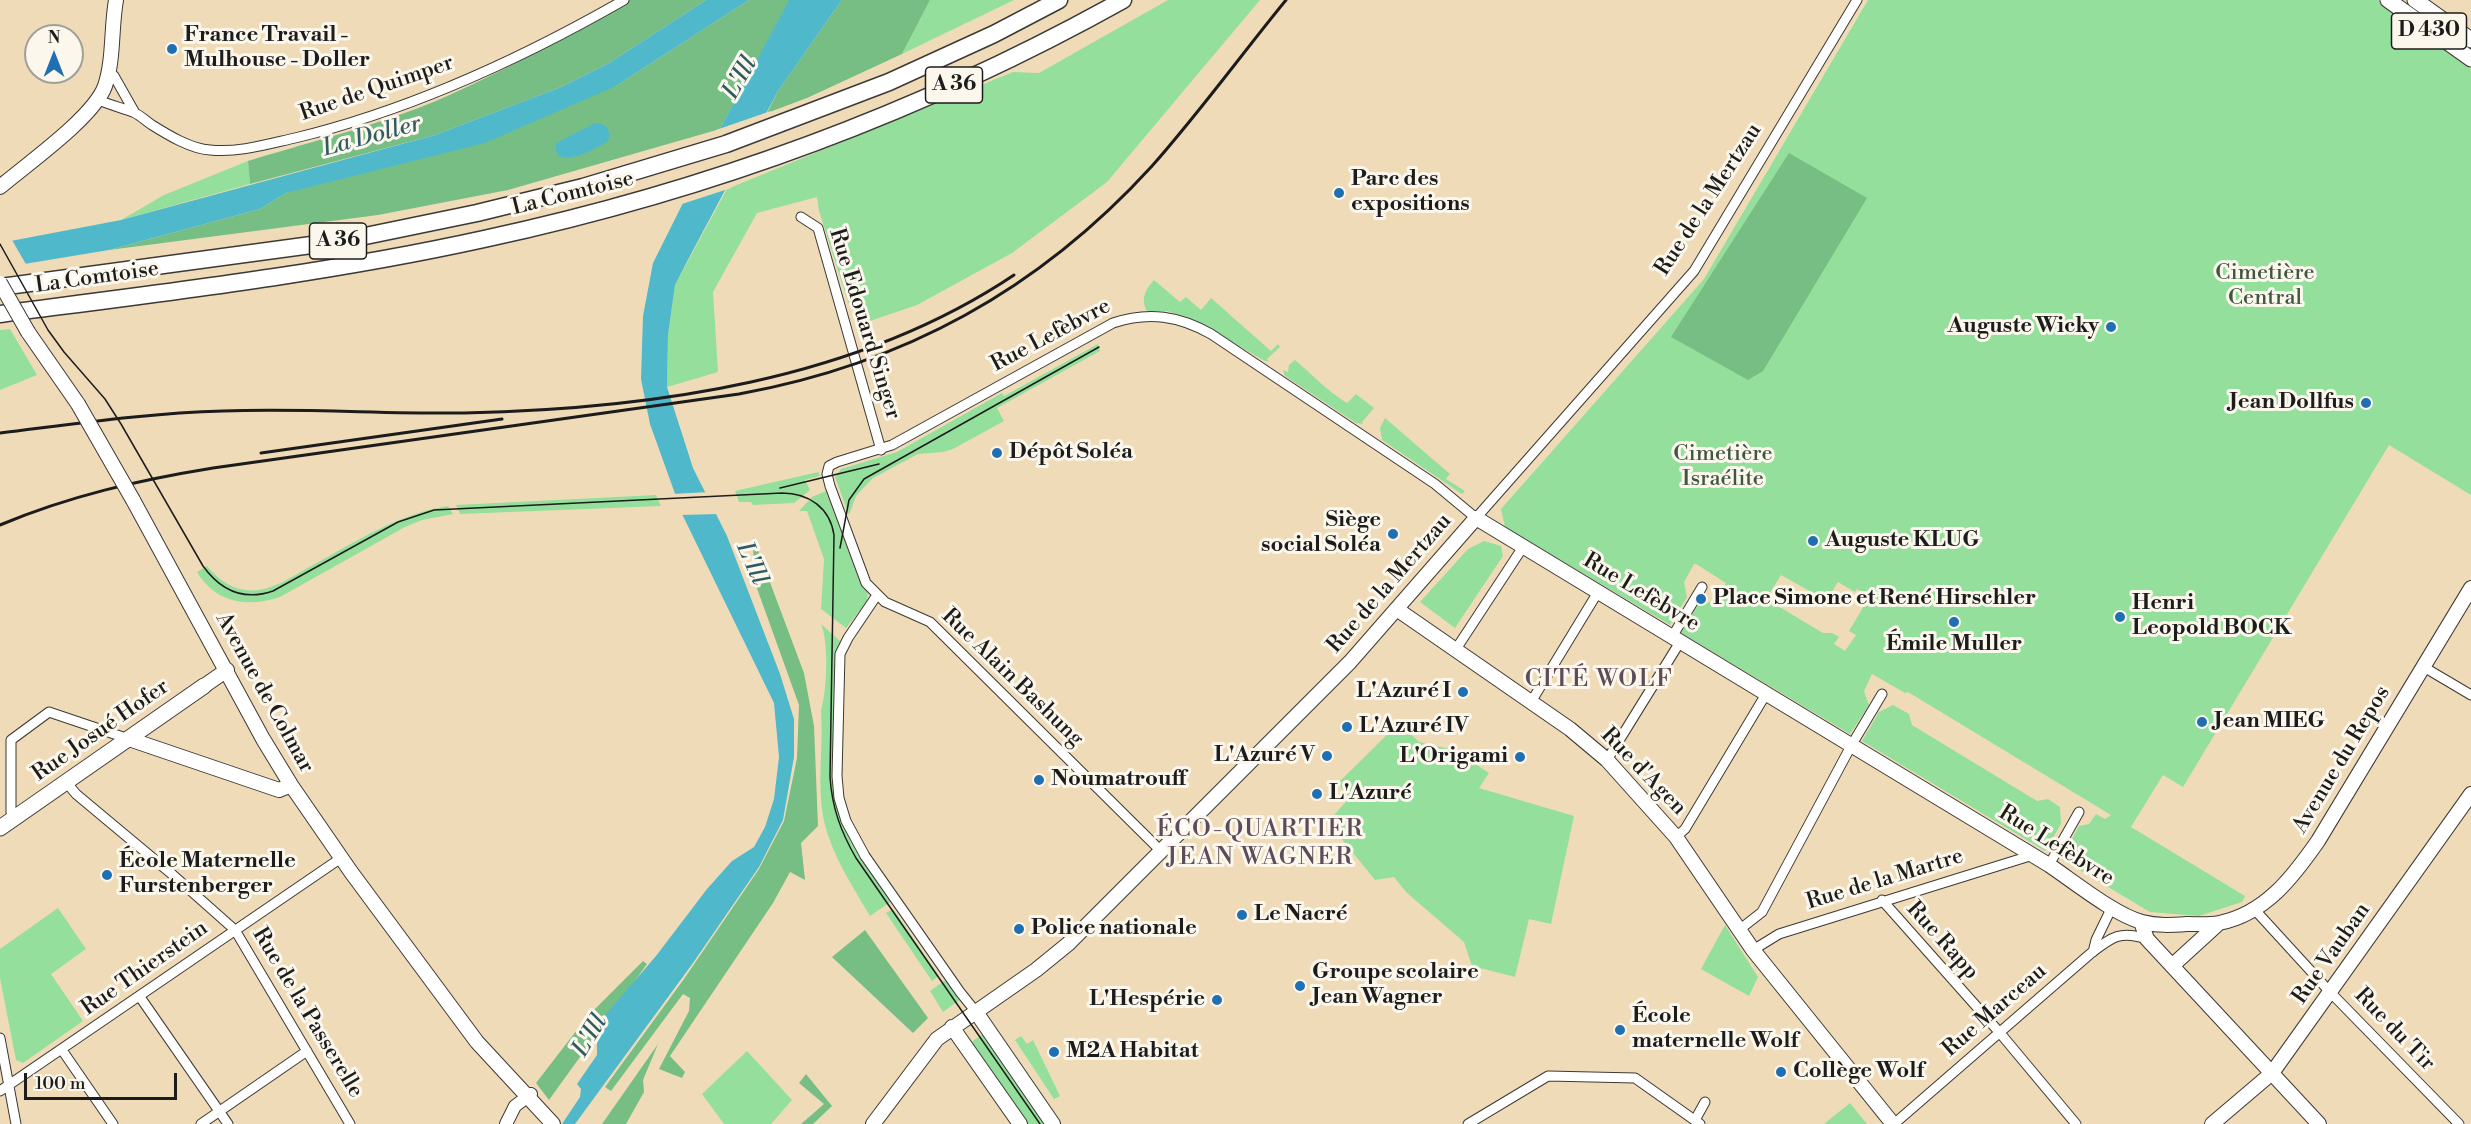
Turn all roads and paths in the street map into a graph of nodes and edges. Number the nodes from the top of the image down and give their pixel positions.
1 (117, 0) edge
2 (624, 0) edge
3 (1059, 0) edge
4 (1123, 0) edge
5 (1857, 0) edge
6 (2388, 0) edge
7 (2415, 0) edge
8 (2471, 40) edge
9 (2471, 59) edge
10 (108, 69) junction
11 (99, 100) junction
12 (135, 113) junction
13 (0, 187) edge
14 (801, 217) dead end
15 (0, 285) edge
16 (0, 314) edge
17 (881, 450) junction
18 (1476, 518) junction
19 (1523, 546) junction
20 (1702, 587) dead end
21 (2471, 588) edge
22 (1598, 592) junction
23 (877, 595) junction
24 (1398, 610) junction
25 (1676, 639) junction
26 (1456, 650) junction
27 (2422, 666) junction
28 (227, 670) junction
29 (204, 686) joint
30 (1766, 694) junction
31 (1882, 694) dead end
32 (2471, 695) edge
33 (1532, 702) junction
34 (129, 739) junction
35 (1851, 746) junction
36 (1607, 760) junction
37 (66, 782) junction
38 (291, 785) junction
39 (2471, 794) edge
40 (2079, 813) dead end
41 (14, 819) junction
42 (0, 828) edge
43 (1676, 837) junction
44 (1162, 852) junction
45 (2033, 855) junction
46 (341, 858) junction
47 (2049, 865) junction
48 (1882, 900) junction
49 (2112, 907) junction
50 (2255, 909) junction
51 (2141, 922) junction
52 (2219, 923) junction
53 (235, 930) junction
54 (1739, 930) junction
55 (2147, 939) junction
56 (1753, 950) junction
57 (2093, 952) junction
58 (2173, 965) junction
59 (2330, 992) junction
60 (140, 997) junction
61 (976, 1012) junction
62 (952, 1027) junction
63 (2000, 1033) junction
64 (0, 1038) edge
65 (62, 1050) junction
66 (307, 1051) junction
67 (2272, 1073) junction
68 (9, 1085) junction
69 (0, 1092) edge
70 (532, 1099) junction
71 (1705, 1102) dead end
72 (220, 1111) junction
73 (880, 1121) edge
74 (1697, 1122) edge
75 (16, 1124) edge
76 (113, 1124) edge
77 (201, 1124) edge
78 (228, 1124) edge
79 (350, 1124) edge
80 (506, 1124) edge
81 (553, 1124) edge
82 (561, 1124) edge
83 (1020, 1124) edge
84 (1053, 1124) edge
85 (1468, 1124) edge
86 (1894, 1124) edge
87 (2076, 1124) edge
88 (2212, 1124) edge
89 (2319, 1124) edge
90 (2458, 1124) edge

1 - 10 main road
2 - 12 street, Rue de Quimper
3 - 15 highway, La Comtoise / A 36
4 - 16 highway, La Comtoise / A 36
5 - 18 street, Rue de la Mertzau
6 - 9 main road, D 430
7 - 8 main road, D 430
10 - 11 main road
10 - 12 street, Rue de Quimper
11 - 12 street, Rue de Quimper
11 - 13 main road
14 - 17 street, Rue Edouard Singer
15 - 28 main road, Avenue de Colmar, bridge
17 - 18 street, Rue Lefèbvre
17 - 23 street, Rue Lefèbvre
18 - 19 main road, Rue Lefèbvre
18 - 24 main road, Rue de la Mertzau
19 - 22 main road, Rue Lefèbvre
19 - 26 street
20 - 25 street
21 - 27 main road, Avenue du Repos
22 - 25 main road, Rue Lefèbvre
22 - 33 street
23 - 44 street, Rue Alain Bashung
23 - 61 street
24 - 26 main road, Rue d'Agen
24 - 44 main road, Rue de la Mertzau
25 - 30 main road, Rue Lefèbvre
25 - 36 street
26 - 33 main road, Rue d'Agen
27 - 32 street
27 - 50 main road, Avenue du Repos
28 - 29 main road, Rue Josué Hofer
28 - 38 main road, Avenue de Colmar
29 - 34 main road, Rue Josué Hofer
30 - 35 main road, Rue Lefèbvre
30 - 43 street
31 - 35 street
33 - 36 main road, Rue d'Agen
34 - 37 main road, Rue Josué Hofer
34 - 38 main road
34 - 41 street
35 - 45 main road, Rue Lefèbvre
35 - 54 street
36 - 43 main road, Rue d'Agen
37 - 41 main road, Rue Josué Hofer
37 - 53 street, Rue de la Passerelle
38 - 46 main road, Avenue de Colmar
39 - 59 main road, Rue Vauban
40 - 47 street
41 - 42 main road, Rue Josué Hofer
43 - 54 main road, Rue d'Agen
44 - 61 main road, Rue de la Mertzau
45 - 47 main road, Rue Lefèbvre
45 - 48 street, Rue de la Martre
46 - 53 street, Rue Thierstein
46 - 70 main road, Avenue de Colmar
47 - 49 main road, Rue Lefèbvre
48 - 56 street, Rue de la Martre
48 - 63 street, Rue Rapp
49 - 51 main road, Rue Lefèbvre
49 - 57 street, Rue Marceau
50 - 52 main road, Avenue du Repos
50 - 59 street, Rue du Tir
51 - 52 main road, Avenue du Repos
51 - 55 main road
52 - 58 main road, Avenue du Repos
53 - 60 street, Rue Thierstein
53 - 66 street, Rue de la Passerelle
54 - 56 main road, Rue d'Agen
55 - 57 street, Rue Marceau
55 - 58 main road
56 - 86 main road, Rue d'Agen
57 - 63 street, Rue Marceau
58 - 67 main road
59 - 67 main road, Rue Vauban
59 - 90 street, Rue du Tir
60 - 65 street, Rue Thierstein
60 - 72 street
61 - 62 main road, Rue de la Mertzau
61 - 84 main road
62 - 73 main road, Rue de la Mertzau
62 - 83 main road
63 - 86 street, Rue Marceau
63 - 87 street, Rue Rapp
64 - 68 street
65 - 68 street, Rue Thierstein
65 - 76 street
66 - 72 street
66 - 79 street, Rue de la Passerelle
67 - 88 main road, Rue Vauban
67 - 89 main road
68 - 69 street, Rue Thierstein
68 - 75 street
70 - 80 street
70 - 81 main road, Avenue de Colmar
70 - 82 main road, Avenue de Colmar
71 - 74 street
72 - 77 street
72 - 78 street
74 - 85 street

